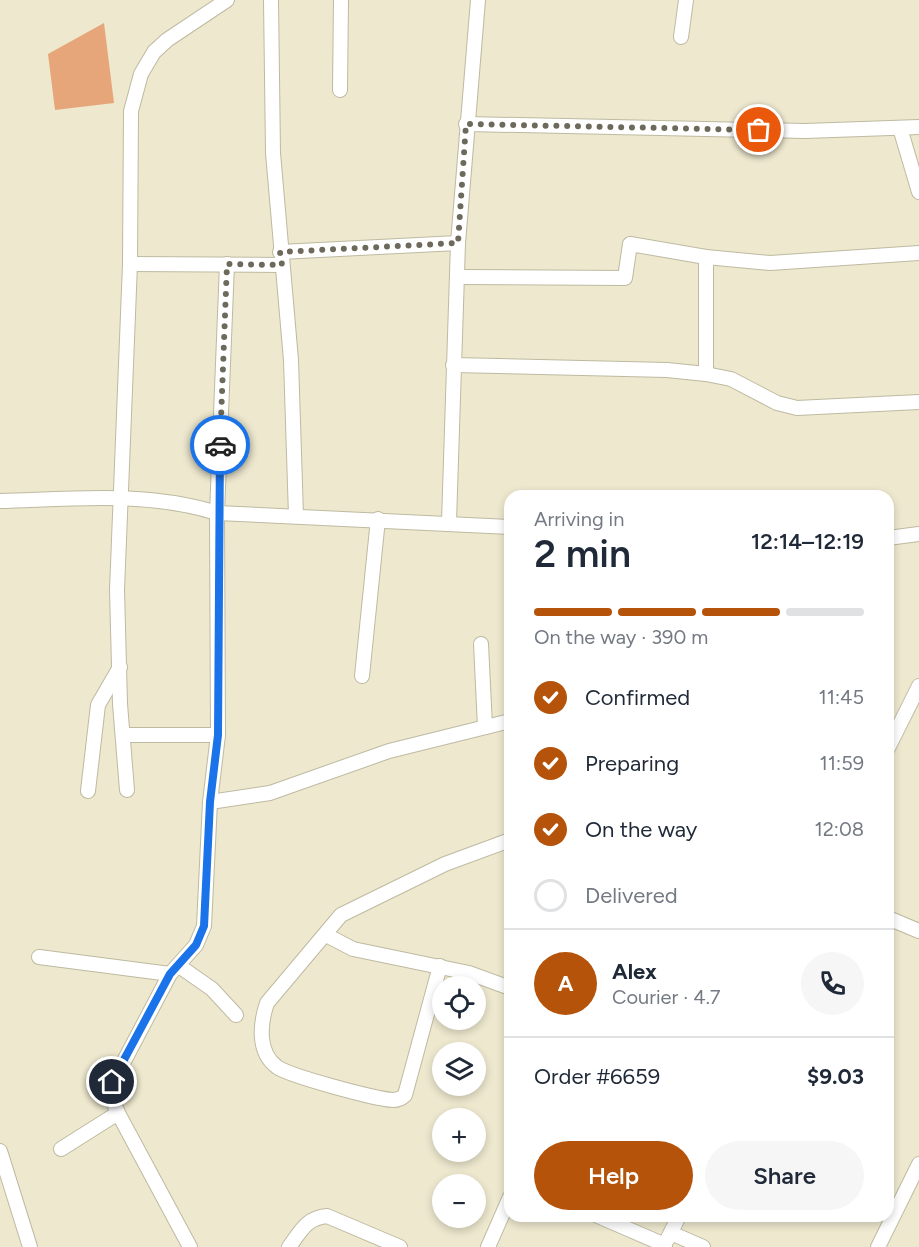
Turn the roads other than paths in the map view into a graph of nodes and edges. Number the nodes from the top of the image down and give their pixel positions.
1 (227, 0) edge
2 (271, 0) edge
3 (340, 0) edge
4 (478, 0) edge
5 (687, 0) edge
6 (681, 37) dead end
7 (340, 90) dead end
8 (466, 124) junction
9 (919, 127) edge
10 (900, 128) junction
11 (919, 192) edge
12 (458, 243) junction
13 (919, 253) edge
14 (706, 257) junction
15 (281, 258) junction
16 (130, 264) junction
17 (227, 264) junction
18 (458, 277) junction
19 (453, 365) junction
20 (706, 374) junction
21 (919, 402) edge
22 (123, 498) junction
23 (0, 501) edge
24 (218, 513) junction
25 (296, 516) junction
26 (378, 519) junction
27 (449, 522) junction
28 (504, 527) edge
29 (919, 534) edge
30 (894, 537) edge
31 (481, 644) dead end
32 (120, 667) junction
33 (362, 676) dead end
34 (919, 686) edge
35 (504, 722) edge
36 (485, 727) junction
37 (124, 735) junction
38 (218, 735) junction
39 (894, 736) edge
40 (127, 790) dead end
41 (88, 791) dead end
42 (210, 802) junction
43 (504, 842) edge
44 (894, 921) edge
45 (919, 931) edge
46 (326, 935) junction
47 (39, 957) dead end
48 (440, 966) junction
49 (175, 970) junction
50 (504, 986) edge
51 (236, 1015) dead end
52 (118, 1113) junction
53 (61, 1149) dead end
54 (0, 1151) edge
55 (919, 1164) edge
56 (504, 1211) edge
57 (894, 1215) edge
58 (614, 1222) edge
59 (676, 1222) edge
60 (890, 1222) edge
61 (666, 1242) edge
62 (30, 1247) edge
63 (190, 1247) edge
64 (289, 1247) edge
65 (400, 1247) edge
66 (488, 1247) edge
67 (703, 1247) edge
68 (878, 1247) edge

1 - 16 street
2 - 15 street
3 - 7 street
4 - 8 street
5 - 6 street
8 - 10 street
8 - 12 street
9 - 10 street
10 - 11 street
12 - 15 street
12 - 18 street
13 - 14 street
14 - 18 street
14 - 20 street
15 - 17 street
15 - 25 street
16 - 17 street
16 - 22 street
17 - 24 street
18 - 19 street
19 - 20 street
19 - 27 street
20 - 21 street
22 - 23 street
22 - 24 street
22 - 32 street
24 - 25 street
24 - 38 street
25 - 26 street
26 - 27 street
26 - 33 street
27 - 28 street
29 - 30 street
31 - 36 street
32 - 37 street
32 - 41 street
34 - 39 street
35 - 36 street
36 - 42 street
37 - 38 street
37 - 40 street
38 - 42 street
42 - 49 street
43 - 46 street
44 - 45 street
46 - 48 street
46 - 48 street
47 - 49 street
48 - 50 street
49 - 51 street
49 - 52 street
52 - 53 street
52 - 63 street
54 - 62 street
55 - 57 street
56 - 66 street
58 - 61 street
59 - 61 street
60 - 68 street
61 - 67 street
64 - 65 street

